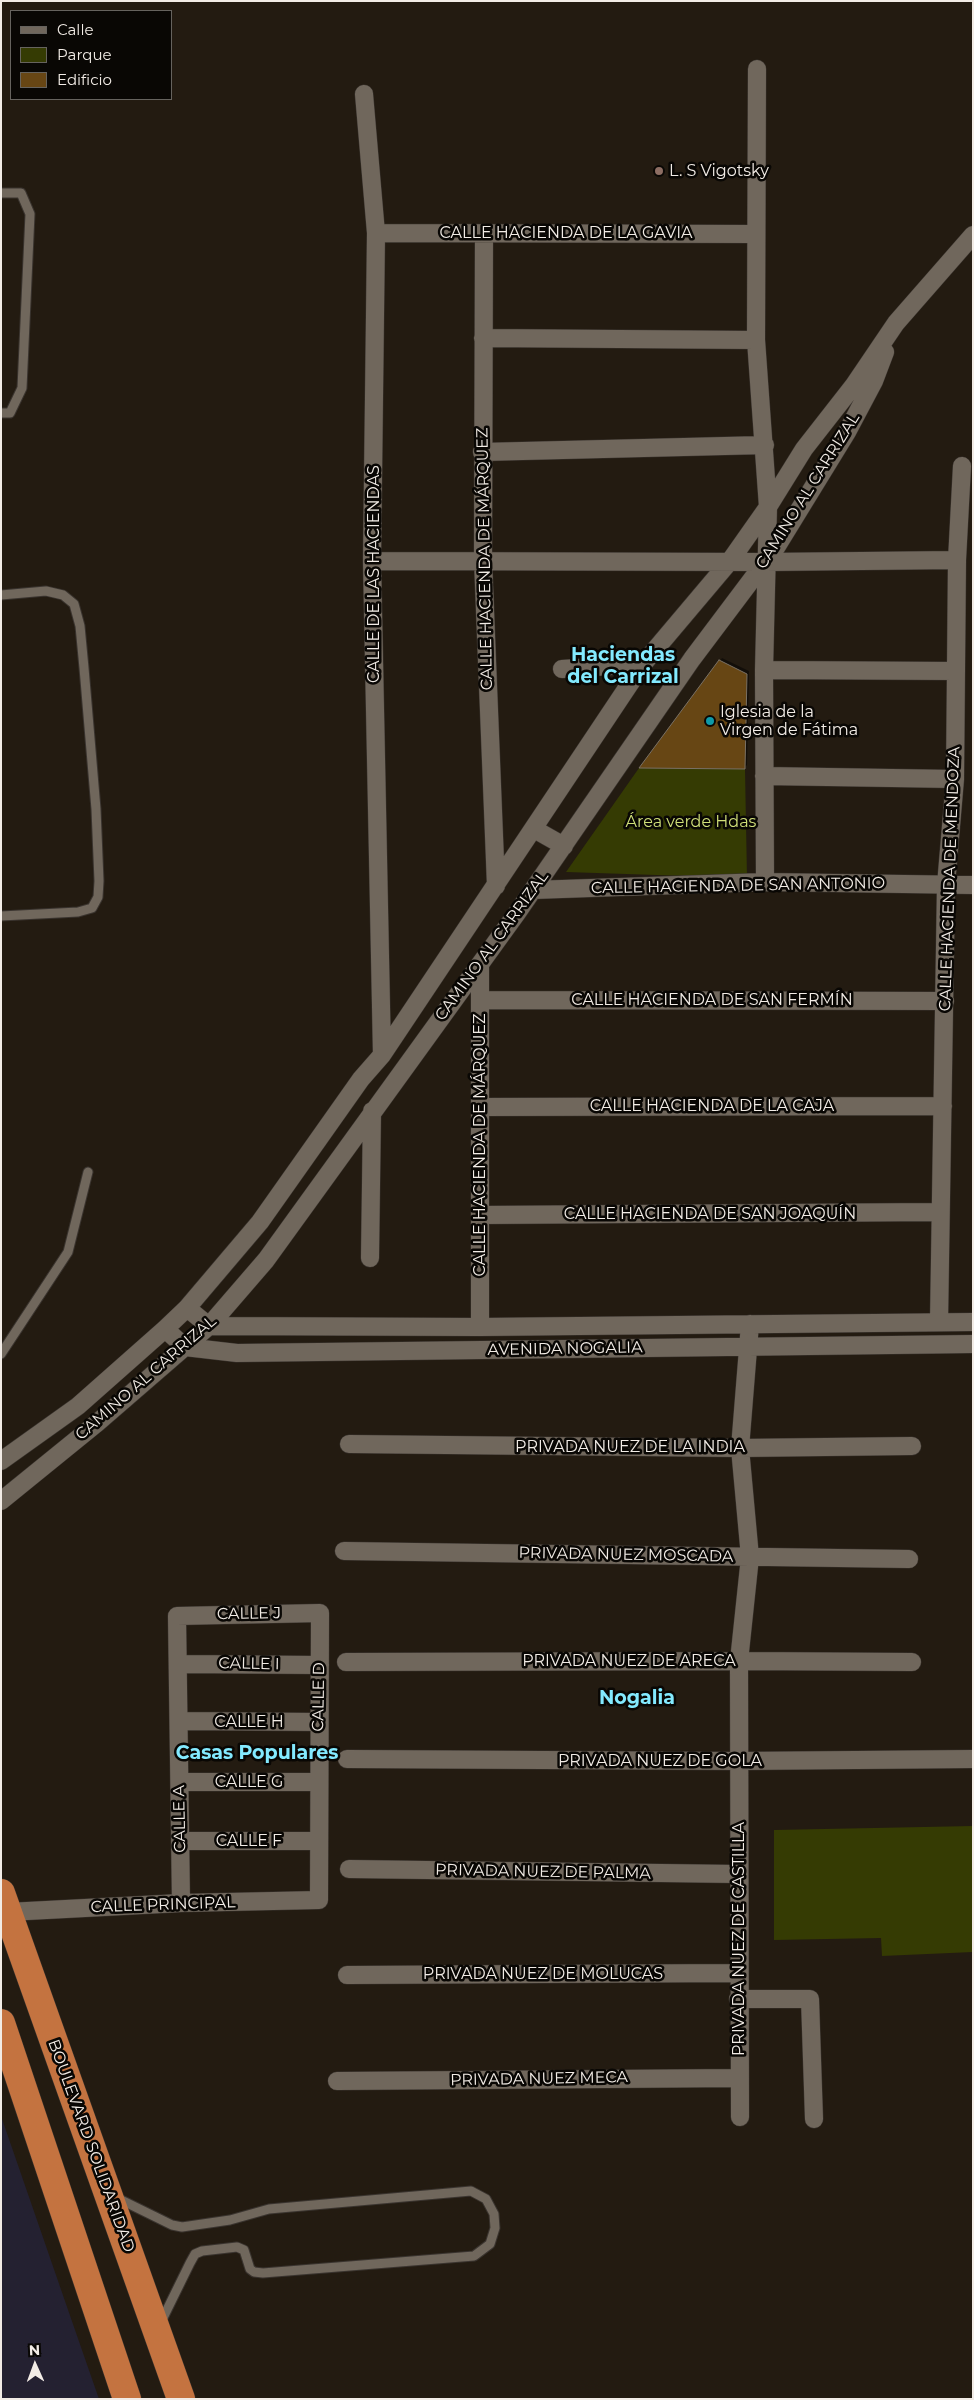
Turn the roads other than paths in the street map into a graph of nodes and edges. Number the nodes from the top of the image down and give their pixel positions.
1 (757, 69) dead end
2 (364, 94) dead end
3 (1, 193) edge
4 (484, 232) junction
5 (376, 233) junction
6 (755, 234) junction
7 (973, 234) edge
8 (896, 323) junction
9 (482, 338) junction
10 (756, 340) junction
11 (1, 413) edge
12 (765, 445) junction
13 (482, 452) junction
14 (962, 466) dead end
15 (768, 507) junction
16 (483, 560) junction
17 (730, 560) junction
18 (958, 560) junction
19 (372, 561) junction
20 (766, 562) junction
21 (1, 595) edge
22 (643, 664) junction
23 (562, 669) dead end
24 (764, 670) junction
25 (956, 671) junction
26 (764, 776) junction
27 (955, 779) junction
28 (534, 829) junction
29 (564, 846) junction
30 (765, 882) junction
31 (946, 885) junction
32 (973, 885) edge
33 (496, 886) junction
34 (533, 890) junction
35 (1, 916) edge
36 (480, 964) junction
37 (480, 1000) junction
38 (945, 1001) junction
39 (382, 1055) junction
40 (943, 1106) junction
41 (480, 1107) junction
42 (372, 1111) junction
43 (88, 1172) dead end
44 (940, 1212) junction
45 (480, 1215) junction
46 (370, 1258) dead end
47 (187, 1308) junction
48 (939, 1322) junction
49 (973, 1322) edge
50 (750, 1324) junction
51 (209, 1326) junction
52 (480, 1327) junction
53 (165, 1329) junction
54 (973, 1344) edge
55 (186, 1346) junction
56 (749, 1347) junction
57 (1, 1354) edge
58 (349, 1444) dead end
59 (912, 1446) dead end
60 (740, 1448) junction
61 (1, 1461) edge
62 (1, 1501) edge
63 (344, 1551) dead end
64 (750, 1557) junction
65 (909, 1559) dead end
66 (320, 1613) joint
67 (177, 1616) joint
68 (739, 1660) junction
69 (346, 1662) dead end
70 (912, 1662) dead end
71 (178, 1664) junction
72 (320, 1665) junction
73 (179, 1721) junction
74 (319, 1722) junction
75 (347, 1759) dead end
76 (973, 1759) edge
77 (738, 1761) junction
78 (180, 1782) junction
79 (318, 1782) junction
80 (180, 1841) junction
81 (318, 1841) junction
82 (349, 1869) dead end
83 (738, 1874) junction
84 (319, 1900) joint
85 (4, 1902) edge
86 (181, 1903) junction
87 (739, 1973) junction
88 (347, 1975) dead end
89 (738, 1999) junction
90 (1, 2022) edge
91 (740, 2078) junction
92 (337, 2081) dead end
93 (740, 2117) dead end
94 (814, 2119) dead end
95 (108, 2194) junction
96 (156, 2330) junction
97 (127, 2399) edge
98 (181, 2399) edge

1 - 6 street
2 - 5 street, CALLE DE LAS HACIENDAS
3 - 11 lane
4 - 5 street, CALLE HACIENDA DE LA GAVIA
4 - 6 street, CALLE HACIENDA DE LA GAVIA
4 - 9 street, CALLE HACIENDA DE MÁRQUEZ
5 - 19 street, CALLE DE LAS HACIENDAS
6 - 10 street
7 - 8 street, CAMINO AL CARRIZAL
8 - 15 street, CAMINO AL CARRIZAL
8 - 20 street, CAMINO AL CARRIZAL
9 - 10 street
9 - 13 street, CALLE HACIENDA DE MÁRQUEZ
10 - 12 street
12 - 13 street
12 - 15 street
13 - 16 street, CALLE HACIENDA DE MÁRQUEZ
14 - 18 street, CALLE HACIENDA DE MENDOZA
15 - 17 street, CAMINO AL CARRIZAL
15 - 20 street
16 - 17 street
16 - 19 street
16 - 33 street, CALLE HACIENDA DE MÁRQUEZ
17 - 20 street
17 - 22 street, CAMINO AL CARRIZAL
18 - 20 street
18 - 25 street, CALLE HACIENDA DE MENDOZA
19 - 39 street, CALLE DE LAS HACIENDAS
20 - 24 street
20 - 29 street, CAMINO AL CARRIZAL
21 - 35 lane
22 - 23 street
22 - 28 street, CAMINO AL CARRIZAL
24 - 25 street
24 - 26 street
25 - 27 street, CALLE HACIENDA DE MENDOZA
26 - 27 street
26 - 30 street
27 - 31 street, CALLE HACIENDA DE MENDOZA
28 - 29 street
28 - 33 street, CAMINO AL CARRIZAL
29 - 34 street, CAMINO AL CARRIZAL
30 - 31 street, CALLE HACIENDA DE SAN ANTONIO
30 - 34 street, CALLE HACIENDA DE SAN ANTONIO
31 - 32 street, CALLE HACIENDA DE SAN ANTONIO
31 - 38 street, CALLE HACIENDA DE MENDOZA
33 - 39 street, CAMINO AL CARRIZAL
34 - 36 street, CAMINO AL CARRIZAL
36 - 37 street, CALLE HACIENDA DE MÁRQUEZ
36 - 42 street, CAMINO AL CARRIZAL
37 - 38 street, CALLE HACIENDA DE SAN FERMÍN
37 - 41 street, CALLE HACIENDA DE MÁRQUEZ
38 - 40 street, CALLE HACIENDA DE MENDOZA
39 - 47 street, CAMINO AL CARRIZAL
40 - 41 street, CALLE HACIENDA DE LA CAJA
40 - 44 street, CALLE HACIENDA DE MENDOZA
41 - 45 street, CALLE HACIENDA DE MÁRQUEZ
42 - 46 street
42 - 51 street, CAMINO AL CARRIZAL
43 - 57 lane
44 - 45 street, CALLE HACIENDA DE SAN JOAQUÍN
44 - 48 street, CALLE HACIENDA DE MENDOZA
45 - 52 street, CALLE HACIENDA DE MÁRQUEZ
47 - 51 street
47 - 53 street, CAMINO AL CARRIZAL
48 - 49 street, AVENIDA NOGALIA
48 - 50 street, AVENIDA NOGALIA
50 - 52 street, AVENIDA NOGALIA
50 - 56 street, PRIVADA NUEZ DE CASTILLA
51 - 52 street, AVENIDA NOGALIA
51 - 55 street, CAMINO AL CARRIZAL
53 - 55 street
53 - 61 street, CAMINO AL CARRIZAL
54 - 56 street, AVENIDA NOGALIA
55 - 56 street, AVENIDA NOGALIA
55 - 62 street, CAMINO AL CARRIZAL
56 - 60 street, PRIVADA NUEZ DE CASTILLA
58 - 60 street, PRIVADA NUEZ DE LA INDIA
59 - 60 street, PRIVADA NUEZ DE LA INDIA
60 - 64 street, PRIVADA NUEZ DE CASTILLA
63 - 64 street, PRIVADA NUEZ MOSCADA
64 - 65 street, PRIVADA NUEZ MOSCADA
64 - 68 street, PRIVADA NUEZ DE CASTILLA
66 - 67 street, CALLE J
66 - 72 street, CALLE D
67 - 71 street, CALLE A
68 - 69 street, PRIVADA NUEZ DE ARECA
68 - 70 street, PRIVADA NUEZ DE ARECA
68 - 77 street, PRIVADA NUEZ DE CASTILLA
71 - 72 street, CALLE I
71 - 73 street, CALLE A
72 - 74 street, CALLE D
73 - 74 street, CALLE H
73 - 78 street, CALLE A
74 - 79 street, CALLE D
75 - 77 street, PRIVADA NUEZ DE GOLA
76 - 77 street, PRIVADA NUEZ DE GOLA
77 - 83 street, PRIVADA NUEZ DE CASTILLA
78 - 79 street, CALLE G
78 - 80 street, CALLE A
79 - 81 street, CALLE D
80 - 81 street, CALLE F
80 - 86 street, CALLE A
81 - 84 street, CALLE D
82 - 83 street, PRIVADA NUEZ DE PALMA
83 - 87 street, PRIVADA NUEZ DE CASTILLA
84 - 86 street, CALLE PRINCIPAL
85 - 86 street, CALLE PRINCIPAL
85 - 95 highway, BOULEVARD SOLIDARIDAD
87 - 88 street, PRIVADA NUEZ DE MOLUCAS
87 - 89 street, PRIVADA NUEZ DE CASTILLA
89 - 91 street, PRIVADA NUEZ DE CASTILLA
89 - 94 street
90 - 97 highway
91 - 92 street, PRIVADA NUEZ MECA
91 - 93 street, PRIVADA NUEZ DE CASTILLA
95 - 96 highway, BOULEVARD SOLIDARIDAD
95 - 96 lane
96 - 98 highway, BOULEVARD SOLIDARIDAD

